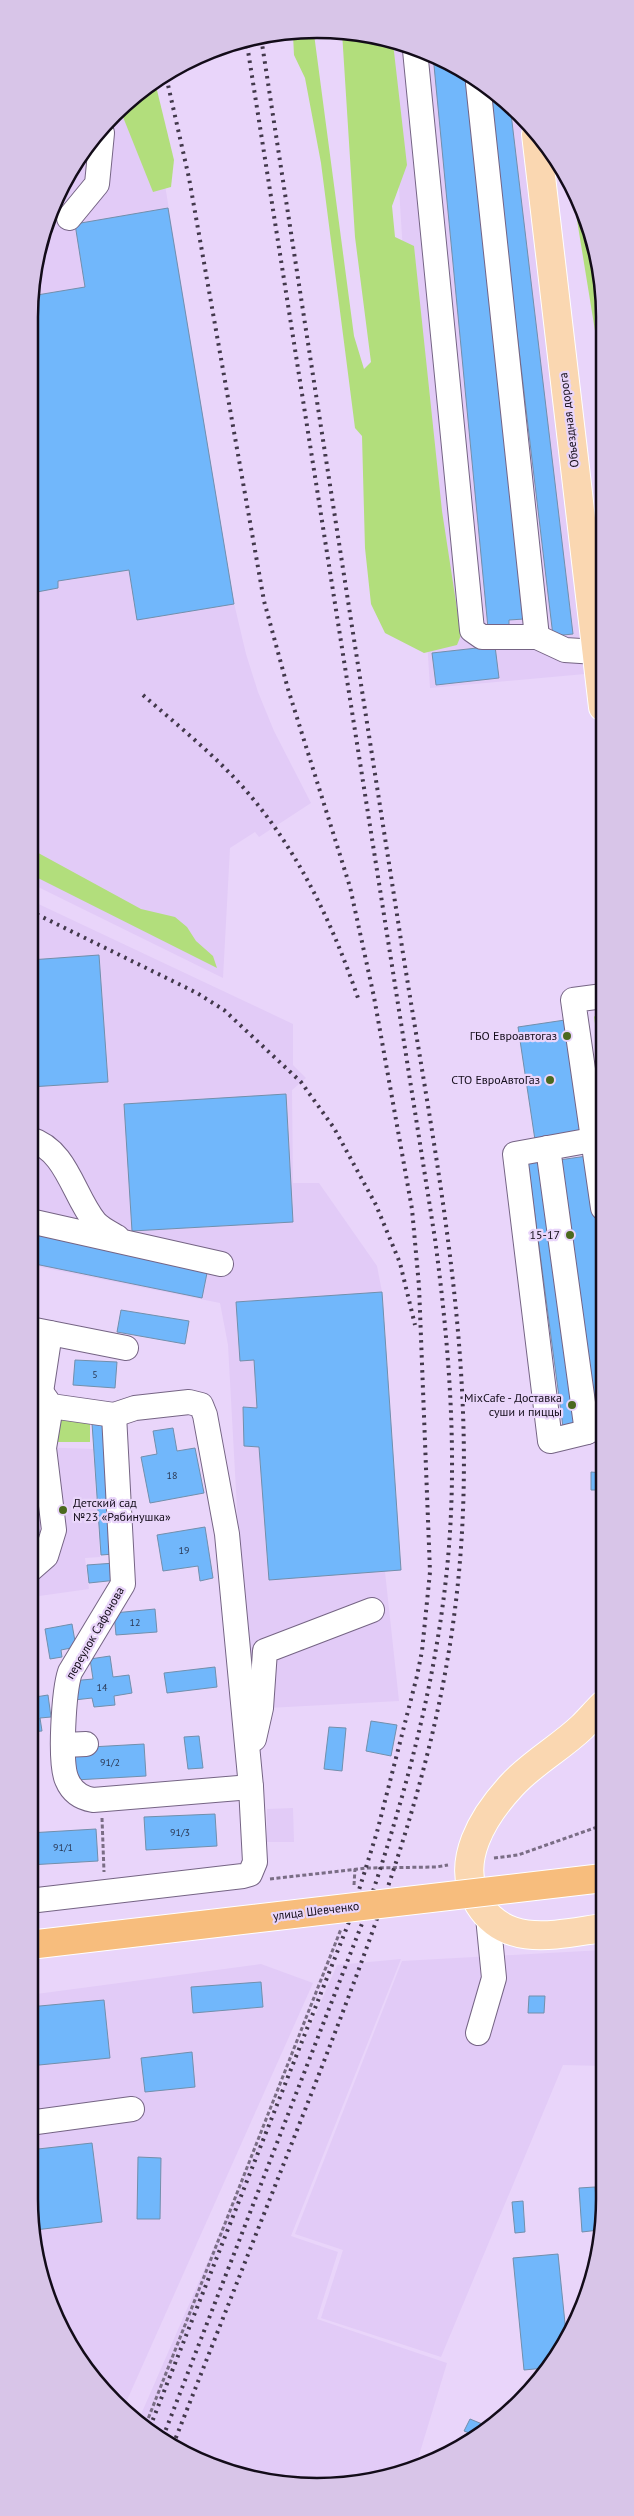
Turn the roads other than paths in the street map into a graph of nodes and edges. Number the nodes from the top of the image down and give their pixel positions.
1 (416, 56) edge
2 (479, 89) edge
3 (101, 140) edge
4 (537, 145) edge
5 (69, 218) dead end
6 (537, 637) junction
7 (596, 644) edge
8 (596, 667) edge
9 (596, 997) edge
10 (596, 1128) edge
11 (596, 1139) edge
12 (38, 1142) edge
13 (548, 1148) junction
14 (38, 1223) edge
15 (127, 1243) junction
16 (221, 1264) dead end
17 (40, 1331) edge
18 (126, 1348) dead end
19 (41, 1395) edge
20 (114, 1415) junction
21 (595, 1428) edge
22 (38, 1476) edge
23 (38, 1563) edge
24 (372, 1610) dead end
25 (592, 1725) edge
26 (249, 1762) junction
27 (251, 1787) junction
28 (596, 1879) edge
29 (38, 1900) edge
30 (488, 1917) junction
31 (596, 1929) edge
32 (38, 1944) edge
33 (478, 2033) dead end
34 (132, 2109) dead end
35 (38, 2122) edge

1 - 6 street
2 - 6 street
3 - 5 street
4 - 7 main road, Объездная дорога
6 - 8 street
9 - 10 street
11 - 13 street
12 - 15 street
13 - 21 street
13 - 21 street
14 - 15 street
15 - 16 street
17 - 18 street
17 - 19 street
19 - 20 street
19 - 22 street
20 - 26 street
20 - 27 street, переулок Сафонова
22 - 23 street
24 - 26 street
25 - 30 main road
26 - 27 street
27 - 29 street
28 - 32 highway, улица Шевченко, bridge
30 - 31 main road
30 - 33 street
34 - 35 street

